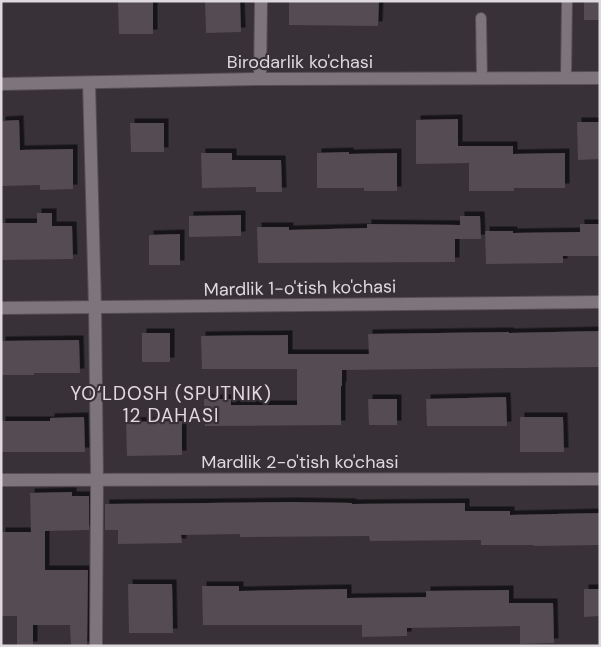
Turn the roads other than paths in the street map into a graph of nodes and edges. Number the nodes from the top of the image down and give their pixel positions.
1 (261, 1) edge
2 (567, 1) edge
3 (481, 18) dead end
4 (566, 78) junction
5 (600, 78) edge
6 (260, 79) junction
7 (482, 79) junction
8 (89, 83) junction
9 (1, 84) edge
10 (600, 302) edge
11 (95, 307) junction
12 (1, 308) edge
13 (97, 479) junction
14 (600, 479) edge
15 (1, 480) edge
16 (96, 646) edge

1 - 6 street
2 - 4 lane
3 - 7 lane
4 - 5 street, Birodarlik ko'chasi
4 - 7 street, Birodarlik ko'chasi
6 - 7 street, Birodarlik ko'chasi
6 - 8 street, Birodarlik ko'chasi
8 - 9 street, Birodarlik ko'chasi
8 - 11 street
10 - 11 street, Mardlik 1-o'tish ko'chasi
11 - 12 street, Mardlik 1-o'tish ko'chasi
11 - 13 street
13 - 14 street, Mardlik 2-o'tish ko'chasi
13 - 15 street, Mardlik 2-o'tish ko'chasi
13 - 16 street

